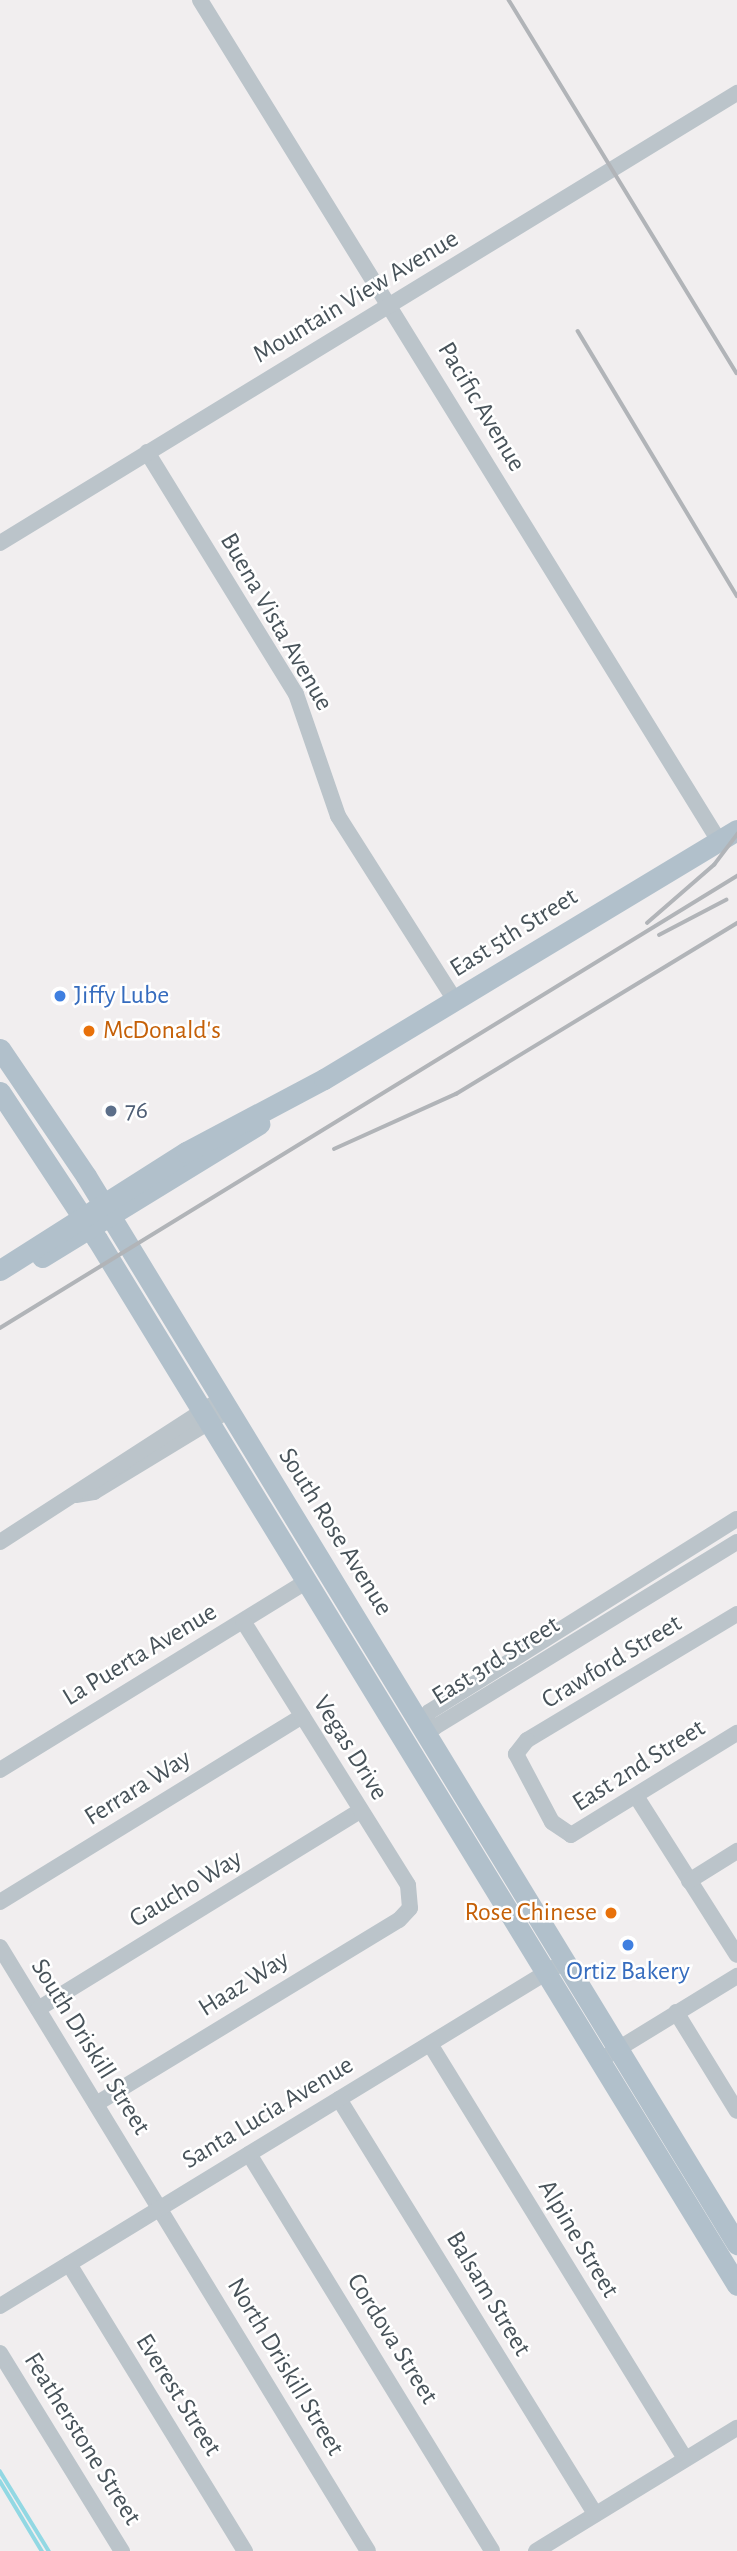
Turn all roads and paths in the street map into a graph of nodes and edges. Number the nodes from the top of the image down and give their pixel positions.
1 (200, 0) edge
2 (737, 93) edge
3 (390, 305) junction
4 (147, 452) junction
5 (0, 543) edge
6 (728, 835) edge
7 (456, 1002) junction
8 (0, 1049) edge
9 (0, 1091) edge
10 (106, 1211) junction
11 (86, 1222) junction
12 (0, 1270) edge
13 (0, 1280) edge
14 (215, 1411) junction
15 (737, 1519) edge
16 (0, 1542) edge
17 (737, 1542) edge
18 (306, 1582) junction
19 (737, 1614) edge
20 (243, 1621) junction
21 (302, 1716) junction
22 (414, 1732) junction
23 (737, 1733) edge
24 (0, 1770) edge
25 (636, 1796) junction
26 (360, 1811) junction
27 (566, 1835) joint
28 (737, 1851) edge
29 (478, 1857) junction
30 (689, 1881) junction
31 (412, 1901) joint
32 (0, 1902) edge
33 (543, 1929) junction
34 (0, 1947) edge
35 (737, 1955) edge
36 (554, 1967) junction
37 (737, 1976) edge
38 (38, 2009) junction
39 (676, 2012) junction
40 (429, 2043) junction
41 (618, 2048) junction
42 (600, 2060) junction
43 (339, 2099) junction
44 (96, 2104) junction
45 (737, 2110) edge
46 (249, 2154) junction
47 (160, 2208) junction
48 (737, 2244) edge
49 (69, 2264) junction
50 (737, 2285) edge
51 (0, 2306) edge
52 (0, 2353) edge
53 (737, 2428) edge
54 (685, 2459) junction
55 (595, 2514) junction
56 (122, 2551) edge
57 (245, 2551) edge
58 (368, 2551) edge
59 (492, 2551) edge
60 (536, 2551) edge

1 - 3 street, Pacific Avenue
2 - 3 street, Mountain View Avenue
3 - 4 street, Mountain View Avenue
3 - 6 street, Pacific Avenue
4 - 5 street, Mountain View Avenue
4 - 7 street, Buena Vista Avenue
6 - 7 main road, East 5th Street
7 - 10 main road, East 5th Street
8 - 10 main road, South Rose Avenue
9 - 11 main road, South Rose Avenue
10 - 11 main road, East 5th Street
10 - 14 main road, South Rose Avenue
11 - 12 main road, East 5th Street
11 - 13 main road, East 5th Street
11 - 14 main road, South Rose Avenue
14 - 16 street
14 - 18 main road, South Rose Avenue
14 - 22 main road, South Rose Avenue
15 - 22 street, East 3rd Street
17 - 22 street, East 3rd Street
18 - 20 street, La Puerta Avenue
18 - 22 main road, South Rose Avenue
19 - 27 street, Crawford Street
20 - 21 street, Vegas Drive
20 - 24 street, La Puerta Avenue
21 - 26 street, Vegas Drive
21 - 32 street, Ferrara Way
22 - 29 main road, South Rose Avenue
22 - 33 main road, South Rose Avenue
23 - 25 street, East 2nd Street
25 - 27 street, East 2nd Street
25 - 30 street
26 - 31 street, Vegas Drive
26 - 38 street, Gaucho Way
28 - 30 street
29 - 33 main road
29 - 36 main road, South Rose Avenue
30 - 35 street
31 - 44 street, Haaz Way
33 - 36 main road, South Rose Avenue
34 - 38 street, South Driskill Street
36 - 40 street, Santa Lucia Avenue
36 - 41 main road, South Rose Avenue
36 - 42 main road, South Rose Avenue
37 - 39 street
38 - 44 street, South Driskill Street
39 - 41 street
39 - 45 street
40 - 43 street, Santa Lucia Avenue
40 - 54 street, Alpine Street
41 - 42 street
41 - 48 main road, South Rose Avenue
42 - 50 main road, South Rose Avenue
43 - 46 street, Santa Lucia Avenue
43 - 55 street, Balsam Street
44 - 47 street, South Driskill Street
46 - 47 street, Santa Lucia Avenue
46 - 59 street, Cordova Street
47 - 49 street, Santa Lucia Avenue
47 - 58 street, North Driskill Street
49 - 51 street, Santa Lucia Avenue
49 - 57 street, Everest Street
52 - 56 street, Featherstone Street
53 - 54 street
54 - 55 street
55 - 60 street

